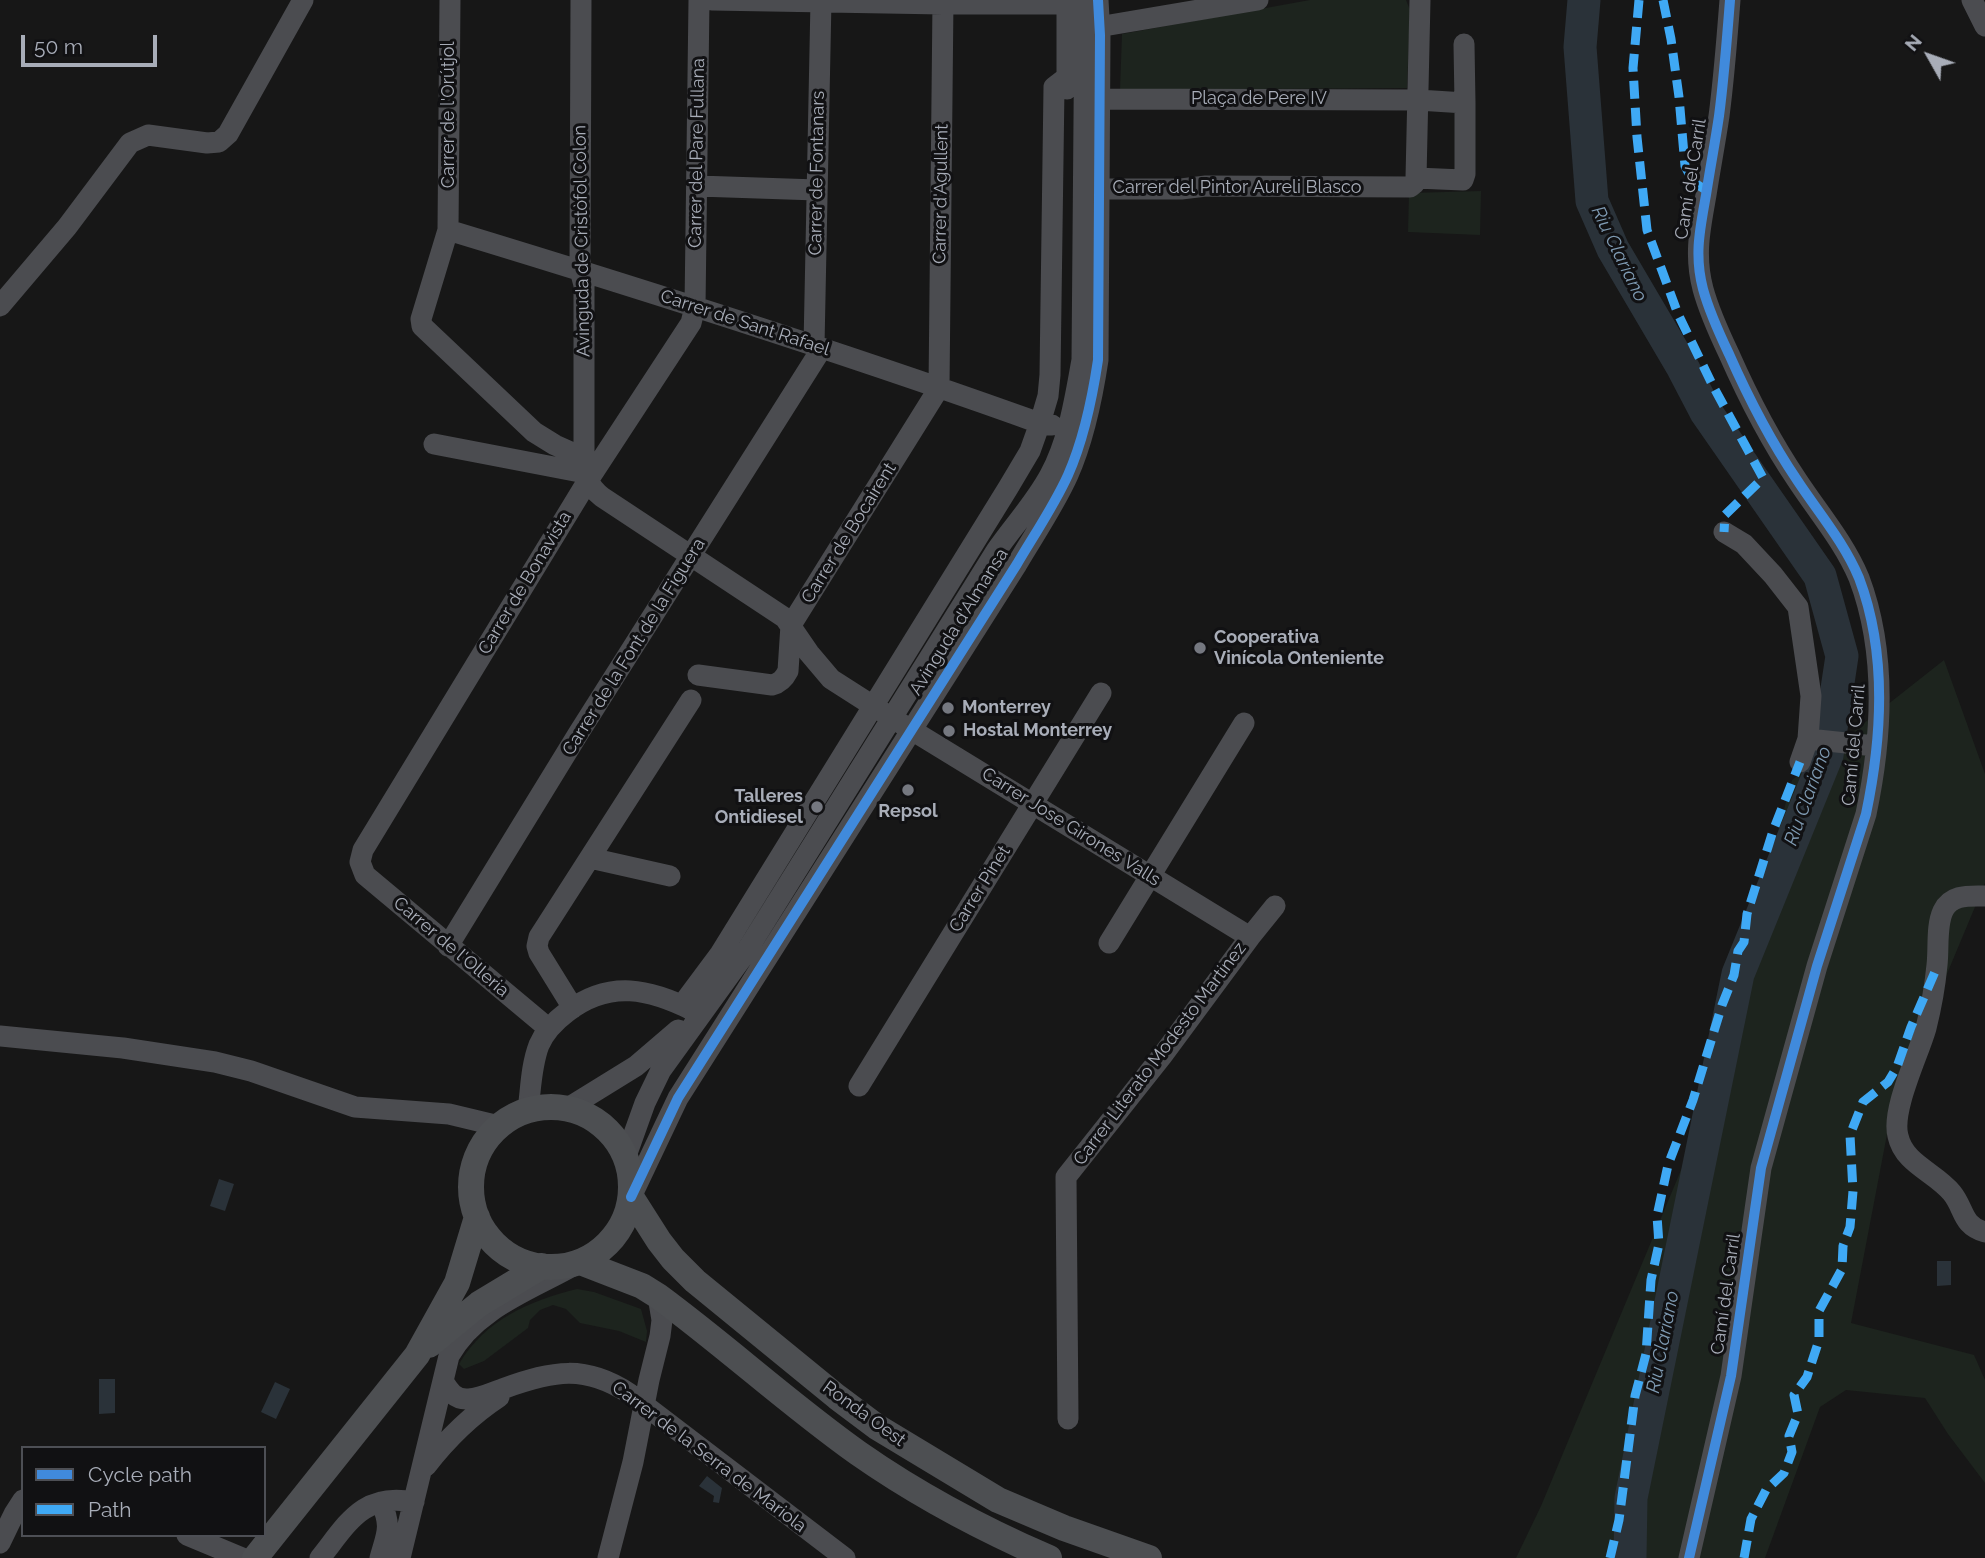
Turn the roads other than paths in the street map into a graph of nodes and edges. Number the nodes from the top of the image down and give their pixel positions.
1 (303, 0) edge
2 (450, 0) edge
3 (581, 0) edge
4 (699, 0) edge
5 (712, 0) edge
6 (1258, 0) edge
7 (1420, 0) edge
8 (1730, 0) edge
9 (1972, 0) edge
10 (821, 1) edge
11 (943, 2) edge
12 (1083, 2) edge
13 (1985, 26) edge
14 (1092, 29) junction
15 (1464, 44) dead end
16 (1067, 84) junction
17 (1100, 99) junction
18 (1418, 100) junction
19 (1465, 103) junction
20 (1413, 182) junction
21 (698, 186) junction
22 (1092, 189) junction
23 (817, 190) junction
24 (449, 230) junction
25 (580, 270) junction
26 (0, 306) edge
27 (695, 307) junction
28 (818, 347) junction
29 (1096, 375) junction
30 (940, 388) junction
31 (1077, 388) junction
32 (1089, 412) junction
33 (1045, 425) junction
34 (434, 444) dead end
35 (585, 471) junction
36 (1724, 532) dead end
37 (1000, 546) junction
38 (692, 555) junction
39 (1017, 564) junction
40 (791, 625) junction
41 (698, 675) dead end
42 (1101, 693) dead end
43 (691, 700) dead end
44 (883, 712) junction
45 (1244, 723) dead end
46 (912, 730) junction
47 (1812, 739) junction
48 (1875, 746) junction
49 (1800, 762) dead end
50 (1033, 803) junction
51 (590, 858) junction
52 (360, 862) joint
53 (670, 876) dead end
54 (1151, 877) junction
55 (1985, 896) edge
56 (1275, 906) dead end
57 (1250, 937) junction
58 (1109, 943) dead end
59 (448, 946) junction
60 (573, 1008) junction
61 (694, 1009) junction
62 (548, 1028) junction
63 (0, 1036) edge
64 (859, 1086) dead end
65 (568, 1108) junction
66 (528, 1110) junction
67 (499, 1126) junction
68 (626, 1156) junction
69 (631, 1197) junction
70 (477, 1217) junction
71 (1985, 1232) edge
72 (580, 1262) junction
73 (542, 1266) junction
74 (658, 1296) junction
75 (417, 1355) junction
76 (443, 1381) junction
77 (524, 1381) junction
78 (644, 1406) junction
79 (1068, 1419) dead end
80 (421, 1472) junction
81 (381, 1502) junction
82 (414, 1502) junction
83 (21, 1503) edge
84 (192, 1537) edge
85 (0, 1543) edge
86 (821, 1550) edge
87 (242, 1558) edge
88 (255, 1558) edge
89 (320, 1558) edge
90 (380, 1558) edge
91 (400, 1558) edge
92 (608, 1558) edge
93 (845, 1558) edge
94 (1049, 1558) edge
95 (1149, 1558) edge
96 (1689, 1558) edge

1 - 26 street
2 - 24 street, Carrer de l'Orútjol
3 - 25 street, Avinguda de Cristòfol Colon
4 - 21 street, Carrer del Pare Fullana
5 - 10 street
6 - 14 street
7 - 18 street
8 - 48 street, Camí del Carril
9 - 13 street
10 - 11 street
10 - 23 street, Carrer de Fontanars
11 - 12 street
11 - 30 street, Carrer d'Agullent
12 - 14 street, Avinguda d'Almansa
12 - 16 street, Avinguda d'Almansa
14 - 17 street, Avinguda d'Almansa
14 - 22 street, Avinguda d'Almansa
15 - 19 street
16 - 22 street
16 - 33 street, Avinguda d'Almansa
17 - 18 street, Plaça de Pere IV
17 - 22 street, Avinguda d'Almansa
18 - 19 street, Plaça de Pere IV
18 - 20 street
19 - 20 street, Carrer del Pintor Aureli Blasco
20 - 22 street, Carrer del Pintor Aureli Blasco
21 - 23 street
21 - 27 street, Carrer del Pare Fullana
22 - 29 street, Avinguda d'Almansa
22 - 31 street, Avinguda d'Almansa
23 - 28 street, Carrer de Fontanars
24 - 25 street, Carrer de Sant Rafael
24 - 35 street, Carrer de l'Orútjol
25 - 27 street, Carrer de Sant Rafael
25 - 35 street, Avinguda de Cristòfol Colon
27 - 28 street, Carrer de Sant Rafael
27 - 35 street, Carrer de Bonavista
28 - 30 street, Carrer de Sant Rafael
28 - 38 street, Carrer de la Font de la Figuera
29 - 31 street
29 - 32 street, Avinguda d'Almansa
30 - 33 street, Carrer de Sant Rafael
30 - 40 street, Carrer de Bocairent
31 - 32 street
31 - 33 street
31 - 37 street, Avinguda d'Almansa
32 - 39 street, Avinguda d'Almansa
33 - 37 street, Avinguda d'Almansa
33 - 44 street, Avinguda d'Almansa
34 - 35 street
35 - 38 street, Carrer Jose Girones Valls
35 - 52 street, Carrer de Bonavista
36 - 47 street
37 - 39 street
37 - 44 street, Avinguda d'Almansa
38 - 40 street, Carrer Jose Girones Valls
38 - 59 street, Carrer de la Font de la Figuera
39 - 46 street, Avinguda d'Almansa
40 - 41 street, Carrer de Bocairent
40 - 44 street, Carrer Jose Girones Valls
42 - 50 street, Carrer Pinet
43 - 51 street
44 - 46 street, Carrer Jose Girones Valls
44 - 61 street, Avinguda d'Almansa
45 - 54 street
46 - 50 street, Carrer Jose Girones Valls
46 - 69 street, Avinguda d'Almansa
47 - 48 street
47 - 49 street
48 - 96 street, Camí del Carril
50 - 54 street, Carrer Jose Girones Valls
50 - 64 street, Carrer Pinet
51 - 53 street
51 - 60 street
52 - 59 street, Carrer de l'Olleria
54 - 57 street, Carrer Jose Girones Valls
54 - 58 street
55 - 71 street
56 - 57 street, Carrer Literato Modesto Martinez
57 - 79 street, Carrer Literato Modesto Martinez
59 - 62 street, Carrer de l'Olleria
60 - 61 street
60 - 62 street
61 - 65 street, Avinguda d'Almansa
61 - 68 street, Avinguda d'Almansa
62 - 66 street
63 - 67 street
65 - 66 main road
65 - 68 main road
66 - 67 main road
67 - 70 main road
68 - 69 main road
69 - 72 main road
69 - 95 main road, Ronda Oest
70 - 73 main road
70 - 75 main road
72 - 73 main road
72 - 74 main road, Ronda Oest
72 - 76 street
73 - 75 main road
74 - 78 street
74 - 94 main road, Ronda Oest
75 - 88 main road
76 - 77 street, Carrer de la Serra de Mariola
76 - 80 street
77 - 78 street, Carrer de la Serra de Mariola
77 - 80 street
78 - 86 street, Carrer de la Serra de Mariola
78 - 92 street
80 - 82 street
81 - 82 street
81 - 89 street
81 - 90 street
82 - 91 street
83 - 85 street
84 - 87 street
86 - 93 street, Carrer de la Serra de Mariola

